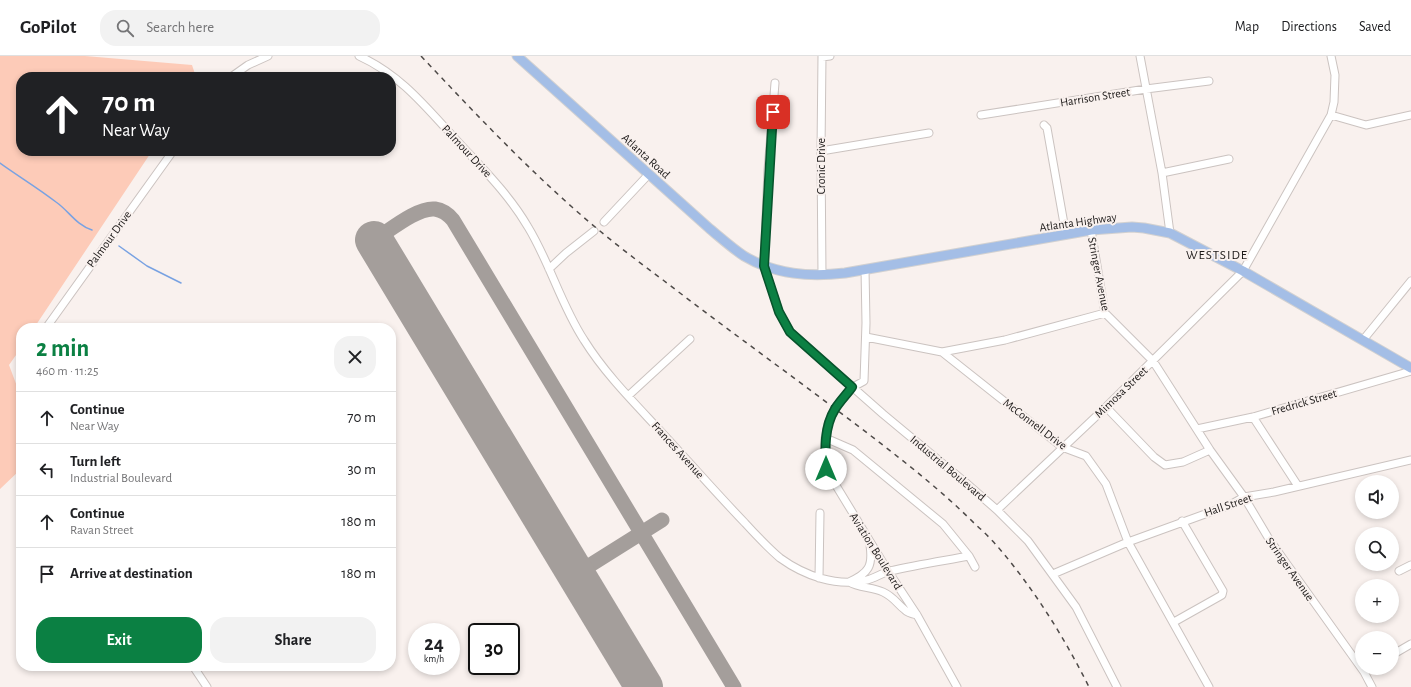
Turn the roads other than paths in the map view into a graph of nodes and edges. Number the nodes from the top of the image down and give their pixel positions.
1 (268, 56) edge
2 (359, 56) edge
3 (517, 56) edge
4 (830, 56) edge
5 (1140, 56) edge
6 (1331, 56) edge
7 (822, 57) edge
8 (238, 72) edge
9 (387, 72) edge
10 (396, 78) edge
11 (1209, 81) dead end
12 (775, 83) dead end
13 (1146, 89) junction
14 (981, 115) dead end
15 (1331, 115) junction
16 (1411, 115) edge
17 (1044, 125) dead end
18 (929, 133) dead end
19 (821, 151) junction
20 (169, 156) edge
21 (1229, 159) dead end
22 (1162, 173) junction
23 (649, 174) junction
24 (604, 222) dead end
25 (1091, 230) junction
26 (594, 231) dead end
27 (1170, 234) junction
28 (1066, 235) junction
29 (764, 266) junction
30 (550, 269) junction
31 (865, 269) junction
32 (1243, 271) junction
33 (822, 276) junction
34 (1411, 281) edge
35 (1105, 313) junction
36 (48, 323) edge
37 (866, 337) junction
38 (690, 339) dead end
39 (1363, 340) junction
40 (942, 352) junction
41 (1153, 362) junction
42 (1411, 368) edge
43 (1411, 371) edge
44 (852, 387) junction
45 (628, 396) junction
46 (1106, 407) junction
47 (1253, 417) junction
48 (1197, 428) junction
49 (825, 439) junction
50 (1062, 447) junction
51 (1210, 450) junction
52 (1411, 460) edge
53 (1298, 486) junction
54 (1244, 497) junction
55 (997, 510) junction
56 (820, 513) dead end
57 (1182, 521) junction
58 (869, 541) junction
59 (1128, 542) junction
60 (969, 556) junction
61 (1411, 565) edge
62 (975, 567) dead end
63 (888, 571) junction
64 (1399, 571) dead end
65 (1053, 574) junction
66 (819, 578) junction
67 (849, 582) junction
68 (917, 615) junction
69 (1174, 622) junction
70 (1411, 644) edge
71 (1399, 651) edge
72 (1355, 654) edge
73 (196, 671) edge
74 (1368, 675) edge
75 (207, 687) edge
76 (957, 687) edge
77 (1117, 687) edge
78 (1209, 687) edge
79 (1372, 687) edge

1 - 8 street
2 - 9 street, Palmour Drive
3 - 23 main road, Atlanta Road
4 - 7 street
5 - 13 street
6 - 15 street
7 - 19 street, Cronic Drive
10 - 30 street, Palmour Drive
11 - 13 street, Harrison Street
12 - 29 street
13 - 14 street, Harrison Street
13 - 22 street
15 - 16 street
15 - 32 street, Mimosa Street
17 - 28 street
18 - 19 street
19 - 33 street, Cronic Drive
20 - 36 street, Palmour Drive
21 - 22 street
22 - 27 street
23 - 24 street
23 - 29 main road, Atlanta Road
25 - 27 main road, Atlanta Highway
25 - 28 main road, Atlanta Highway
25 - 35 street, Stringer Avenue
26 - 30 street
27 - 32 main road, Atlanta Highway
28 - 31 main road, Atlanta Highway
29 - 33 main road, Atlanta Highway
29 - 44 street, Industrial Boulevard
30 - 45 street, Frances Avenue
31 - 33 main road, Atlanta Highway
31 - 37 street
32 - 39 main road, Atlanta Highway
32 - 41 street, Mimosa Street
34 - 39 street
35 - 40 street
35 - 41 street, Stringer Avenue
37 - 40 street, McConnell Drive
37 - 44 street
38 - 45 street
39 - 42 main road, Atlanta Highway
40 - 50 street, McConnell Drive
41 - 46 street, Mimosa Street
41 - 48 street, Stringer Avenue
43 - 47 street, Fredrick Street
44 - 49 street, Aviation Boulevard
44 - 55 street, Industrial Boulevard
45 - 66 street, Frances Avenue
46 - 50 street, Mimosa Street
46 - 51 street
47 - 48 street, Fredrick Street
47 - 53 street
48 - 51 street, Stringer Avenue
49 - 58 street, Aviation Boulevard
49 - 60 street
50 - 55 street, Mimosa Street
50 - 59 street, McConnell Drive
51 - 54 street, Stringer Avenue
52 - 53 street, Hall Street
53 - 54 street, Hall Street
54 - 57 street, Hall Street
54 - 72 street, Stringer Avenue
55 - 65 street, Industrial Boulevard
56 - 66 street
57 - 59 street, Hall Street
57 - 69 street
58 - 63 street, Aviation Boulevard
58 - 67 street
59 - 65 street, Hall Street
59 - 69 street, McConnell Drive
60 - 62 street
60 - 63 street, Frances Avenue
61 - 64 street
63 - 67 street, Frances Avenue
63 - 68 street, Aviation Boulevard
65 - 77 street, Industrial Boulevard
66 - 67 street, Frances Avenue
67 - 68 street, Frances Avenue
68 - 76 street, Aviation Boulevard
69 - 78 street, McConnell Drive
70 - 71 street
73 - 75 street
74 - 79 street, Stringer Avenue

